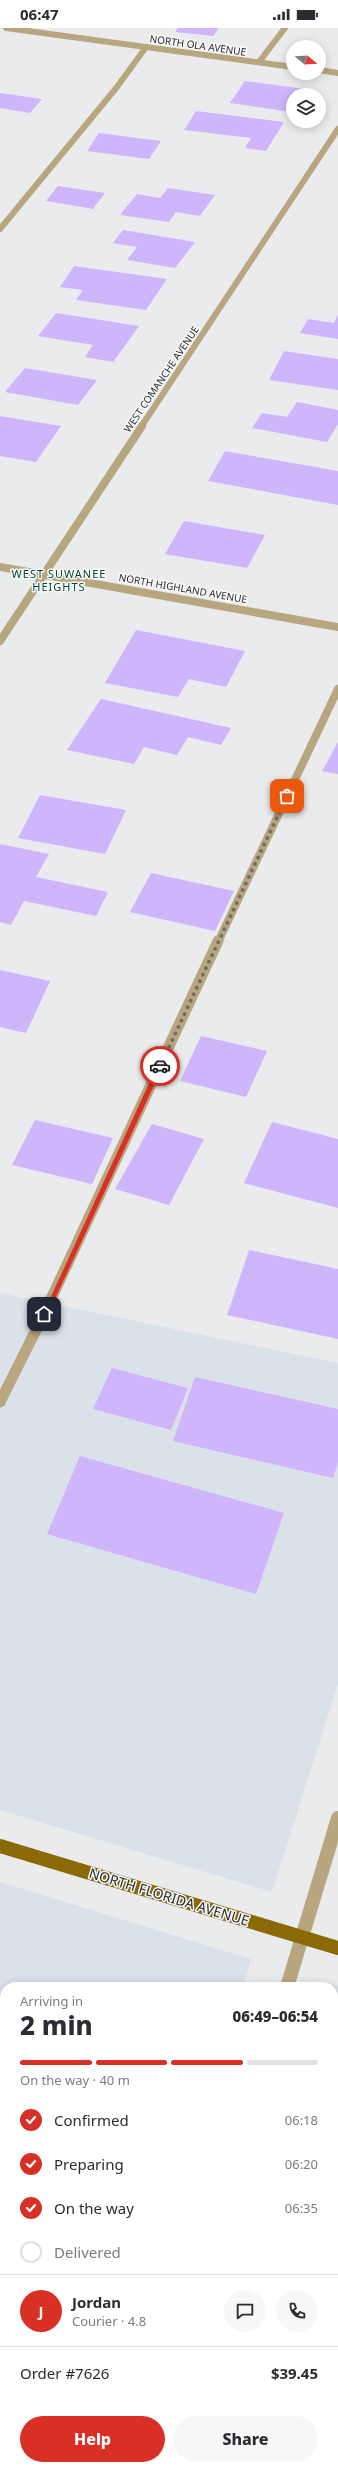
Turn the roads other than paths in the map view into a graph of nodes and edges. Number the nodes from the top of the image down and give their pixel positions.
1 (6, 28) edge
2 (285, 28) edge
3 (35, 30) edge
4 (146, 47) junction
5 (259, 62) junction
6 (286, 66) edge
7 (326, 71) edge
8 (338, 73) edge
9 (338, 129) edge
10 (0, 229) edge
11 (0, 567) edge
12 (43, 574) junction
13 (338, 627) edge
14 (0, 640) edge
15 (338, 689) edge
16 (0, 1402) edge
17 (338, 1818) edge
18 (0, 1846) edge
19 (302, 1937) junction
20 (338, 1948) edge
21 (288, 1982) edge

1 - 3 street, NORTH OLA AVENUE
2 - 5 street
3 - 4 street, NORTH OLA AVENUE
4 - 5 street, NORTH OLA AVENUE
4 - 10 street
5 - 6 street, NORTH OLA AVENUE
7 - 8 street
9 - 12 street, WEST COMANCHE AVENUE
11 - 12 street, NORTH HIGHLAND AVENUE
12 - 13 street, NORTH HIGHLAND AVENUE
12 - 14 street, WEST COMANCHE AVENUE
15 - 16 street
17 - 19 street
18 - 19 main road, NORTH FLORIDA AVENUE
19 - 20 main road, NORTH FLORIDA AVENUE
19 - 21 street

